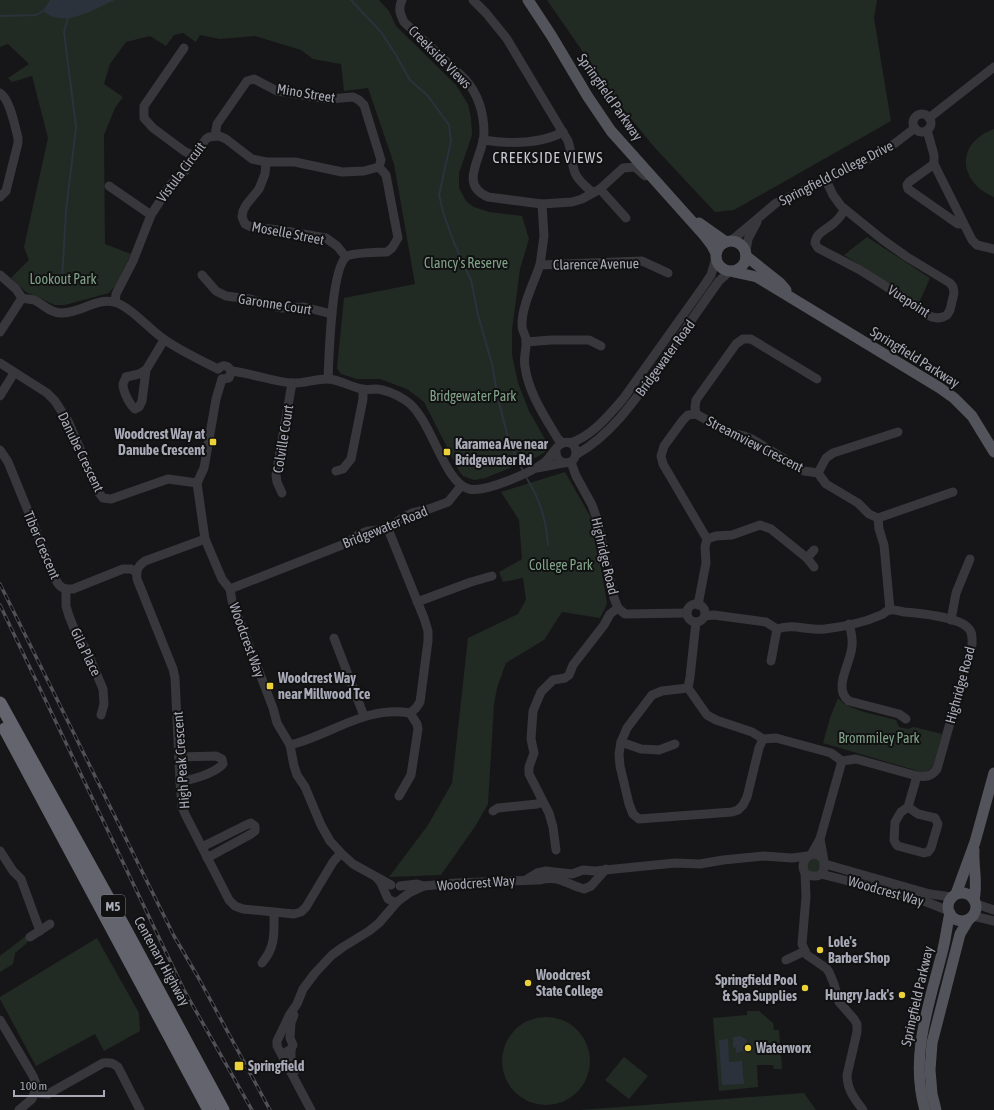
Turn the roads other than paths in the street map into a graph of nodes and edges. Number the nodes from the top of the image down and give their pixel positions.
1 (402, 0) edge
2 (472, 0) edge
3 (528, 0) edge
4 (184, 48) dead end
5 (994, 67) edge
6 (0, 93) edge
7 (929, 118) junction
8 (915, 128) junction
9 (927, 130) junction
10 (563, 132) junction
11 (215, 136) junction
12 (483, 140) junction
13 (623, 145) junction
14 (194, 156) junction
15 (266, 162) junction
16 (934, 164) junction
17 (379, 167) junction
18 (623, 168) junction
19 (650, 176) junction
20 (826, 180) junction
21 (109, 186) dead end
22 (596, 191) junction
23 (0, 197) edge
24 (542, 204) junction
25 (676, 204) junction
26 (845, 210) junction
27 (150, 215) junction
28 (626, 218) dead end
29 (759, 218) junction
30 (963, 224) junction
31 (728, 241) junction
32 (994, 249) edge
33 (746, 253) junction
34 (716, 256) junction
35 (346, 257) junction
36 (540, 265) junction
37 (732, 272) junction
38 (668, 273) dead end
39 (0, 275) edge
40 (202, 275) dead end
41 (22, 298) junction
42 (115, 302) junction
43 (803, 305) junction
44 (332, 314) junction
45 (0, 332) edge
46 (164, 340) junction
47 (526, 342) junction
48 (601, 346) dead end
49 (0, 363) edge
50 (218, 369) junction
51 (146, 370) dead end
52 (231, 371) junction
53 (14, 373) junction
54 (222, 379) junction
55 (328, 379) junction
56 (817, 379) dead end
57 (292, 383) junction
58 (363, 390) junction
59 (0, 396) edge
60 (696, 414) junction
61 (972, 416) junction
62 (898, 432) dead end
63 (994, 436) edge
64 (561, 444) junction
65 (0, 450) edge
66 (994, 452) edge
67 (576, 454) junction
68 (567, 463) junction
69 (535, 468) junction
70 (336, 471) dead end
71 (818, 473) junction
72 (197, 483) junction
73 (461, 486) junction
74 (953, 492) dead end
75 (282, 493) dead end
76 (878, 518) junction
77 (388, 529) junction
78 (205, 539) junction
79 (707, 539) junction
80 (814, 550) dead end
81 (807, 558) junction
82 (970, 558) dead end
83 (814, 567) dead end
84 (136, 572) junction
85 (492, 576) dead end
86 (66, 589) junction
87 (230, 589) junction
88 (418, 602) junction
89 (698, 604) junction
90 (618, 608) junction
91 (890, 610) junction
92 (687, 612) junction
93 (705, 616) junction
94 (951, 620) junction
95 (696, 622) junction
96 (849, 624) junction
97 (777, 629) junction
98 (334, 638) dead end
99 (771, 661) dead end
100 (688, 688) junction
101 (0, 703) edge
102 (410, 713) junction
103 (101, 715) dead end
104 (364, 716) junction
105 (906, 719) dead end
106 (0, 720) edge
107 (763, 739) junction
108 (621, 742) junction
109 (675, 744) dead end
110 (290, 745) junction
111 (179, 757) junction
112 (842, 760) junction
113 (994, 773) edge
114 (917, 776) junction
115 (180, 782) junction
116 (399, 796) dead end
117 (542, 802) junction
118 (908, 807) junction
119 (493, 811) dead end
120 (820, 840) junction
121 (975, 842) junction
122 (202, 847) junction
123 (556, 850) dead end
124 (0, 851) edge
125 (341, 853) junction
126 (809, 855) junction
127 (777, 857) junction
128 (207, 858) junction
129 (824, 862) junction
130 (606, 869) junction
131 (589, 871) junction
132 (804, 871) junction
133 (577, 873) junction
134 (373, 874) junction
135 (820, 875) junction
136 (527, 879) junction
137 (593, 883) junction
138 (395, 885) junction
139 (424, 886) junction
140 (579, 887) junction
141 (386, 895) junction
142 (954, 896) junction
143 (806, 897) junction
144 (400, 900) junction
145 (975, 902) junction
146 (994, 910) edge
147 (274, 912) junction
148 (949, 912) junction
149 (385, 915) junction
150 (971, 918) junction
151 (994, 921) edge
152 (50, 924) dead end
153 (40, 931) junction
154 (30, 937) dead end
155 (805, 951) junction
156 (786, 960) dead end
157 (262, 963) dead end
158 (297, 1004) junction
159 (0, 1020) edge
160 (278, 1038) junction
161 (290, 1038) junction
162 (278, 1049) junction
163 (291, 1049) junction
164 (36, 1093) junction
165 (19, 1110) edge
166 (140, 1110) edge
167 (209, 1110) edge
168 (223, 1110) edge
169 (311, 1110) edge
170 (316, 1110) edge
171 (863, 1110) edge
172 (925, 1110) edge
173 (936, 1110) edge

1 - 12 street, Creekside Views
2 - 10 street
3 - 13 main road, Springfield Parkway
4 - 14 street
5 - 7 street
6 - 23 street
7 - 8 street
7 - 9 street
8 - 9 street
8 - 20 street, Springfield College Drive
9 - 16 street
10 - 12 street
10 - 22 street
11 - 14 street, Vistula Circuit
11 - 15 street, Vistula Circuit
11 - 17 street, Mino Street
12 - 24 street, Creekside Views
13 - 18 street
13 - 19 main road, Springfield Parkway
14 - 27 street, Vistula Circuit
15 - 17 street, Vistula Circuit
15 - 35 street, Moselle Street
16 - 30 street
16 - 30 street
17 - 35 street
18 - 19 street
18 - 22 street, Creekside Views
19 - 25 main road, Springfield Parkway
20 - 26 street, Vuepoint
20 - 29 street, Springfield College Drive
21 - 27 street
22 - 24 street, Creekside Views
22 - 28 street
24 - 36 street
25 - 31 main road, Springfield Parkway
25 - 34 main road, Springfield Parkway
26 - 26 street, Vuepoint
27 - 42 street, Vistula Circuit
29 - 31 street, Springfield College Drive
29 - 33 street, Springfield College Drive
30 - 32 street
31 - 33 main road
31 - 34 main road
33 - 37 main road
33 - 43 main road, Springfield Parkway
34 - 37 main road
34 - 64 street, Bridgewater Road
35 - 44 street
36 - 38 street, Clarence Avenue
36 - 47 street, Clarence Avenue
37 - 43 main road, Springfield Parkway
37 - 67 street, Bridgewater Road
39 - 41 street
40 - 44 street, Garonne Court
41 - 42 street
41 - 45 street
42 - 46 street
43 - 61 main road, Springfield Parkway
44 - 55 street
46 - 50 street
46 - 51 street
47 - 48 street
47 - 64 street, Clarence Avenue
49 - 53 street, Danube Crescent
50 - 52 street
50 - 54 street
52 - 54 street
52 - 57 street
53 - 59 street
53 - 72 street, Danube Crescent
54 - 72 street
55 - 57 street
55 - 58 street
56 - 60 street
57 - 75 street, Colville Court
58 - 70 street
58 - 73 street
60 - 71 street, Streamview Crescent
60 - 79 street, Streamview Crescent
61 - 63 main road
61 - 66 main road, Springfield Parkway
62 - 71 street
64 - 67 street
64 - 68 street
64 - 69 street, Bridgewater Road
65 - 86 street, Tiber Crescent
67 - 68 street
68 - 69 street, Bridgewater Road
68 - 90 street, Highridge Road
69 - 73 street, Bridgewater Road
71 - 76 street, Streamview Crescent
72 - 78 street, Woodcrest Way
73 - 77 street, Bridgewater Road
74 - 76 street
76 - 91 street
77 - 87 street, Bridgewater Road
77 - 88 street
78 - 84 street
78 - 87 street, Woodcrest Way
79 - 81 street
79 - 89 street
80 - 81 street
81 - 83 street
82 - 94 street
84 - 86 street, Tiber Crescent
84 - 111 street, High Peak Crescent
85 - 88 street
86 - 103 street, Gila Place
87 - 110 street, Woodcrest Way
88 - 102 street
89 - 92 street
89 - 93 street
90 - 92 street, Highridge Road
90 - 117 street
91 - 94 street, Highridge Road
91 - 96 street, Highridge Road
92 - 95 street
93 - 95 street
93 - 97 street
94 - 114 street, Highridge Road
95 - 100 street
96 - 97 street, Highridge Road
96 - 105 street
97 - 99 street
98 - 104 street
100 - 107 street
100 - 108 street
101 - 168 highway, Centenary Highway / M5
102 - 104 street
102 - 116 street
104 - 110 street
106 - 167 highway, Centenary Highway / M5
107 - 108 street
107 - 112 street
108 - 109 street
110 - 125 street, Woodcrest Way
111 - 115 street, High Peak Crescent
111 - 115 street
112 - 114 street, Highridge Road
112 - 120 street
113 - 121 main road
114 - 118 street
115 - 122 street, High Peak Crescent
117 - 119 street
117 - 123 street
118 - 118 street
120 - 126 street
120 - 129 street
121 - 142 main road
121 - 145 main road
122 - 128 street, High Peak Crescent
122 - 128 street
124 - 153 street
125 - 134 street, Woodcrest Way
125 - 147 street, High Peak Crescent
126 - 127 street
126 - 129 street
126 - 132 street
127 - 130 street
127 - 132 street
128 - 147 street, High Peak Crescent
129 - 135 street
129 - 142 street, Woodcrest Way
130 - 131 street
130 - 137 street
131 - 133 street
131 - 137 street
132 - 135 street
132 - 143 street
133 - 136 street, Woodcrest Way
133 - 140 street
134 - 138 street, Woodcrest Way
134 - 141 street, Woodcrest Way
135 - 143 street
135 - 148 street, Woodcrest Way
136 - 139 street, Woodcrest Way
136 - 140 street, Woodcrest Way
137 - 140 street
138 - 139 street, Woodcrest Way
138 - 141 street
138 - 144 street
139 - 144 street, Woodcrest Way
141 - 144 street
141 - 149 street
142 - 145 main road
142 - 148 main road
143 - 155 street
144 - 149 street, Woodcrest Way
145 - 146 street
145 - 150 main road
147 - 157 street
148 - 150 main road
148 - 172 main road, Springfield Parkway
149 - 158 street, Woodcrest Way
150 - 151 street
150 - 173 main road, Springfield Parkway
152 - 153 street
153 - 154 street
155 - 156 street
155 - 171 street
158 - 160 street
158 - 161 street
159 - 164 street
160 - 161 street
160 - 162 street
161 - 163 street
162 - 163 street
162 - 169 street
163 - 170 street
164 - 165 street
164 - 166 street

